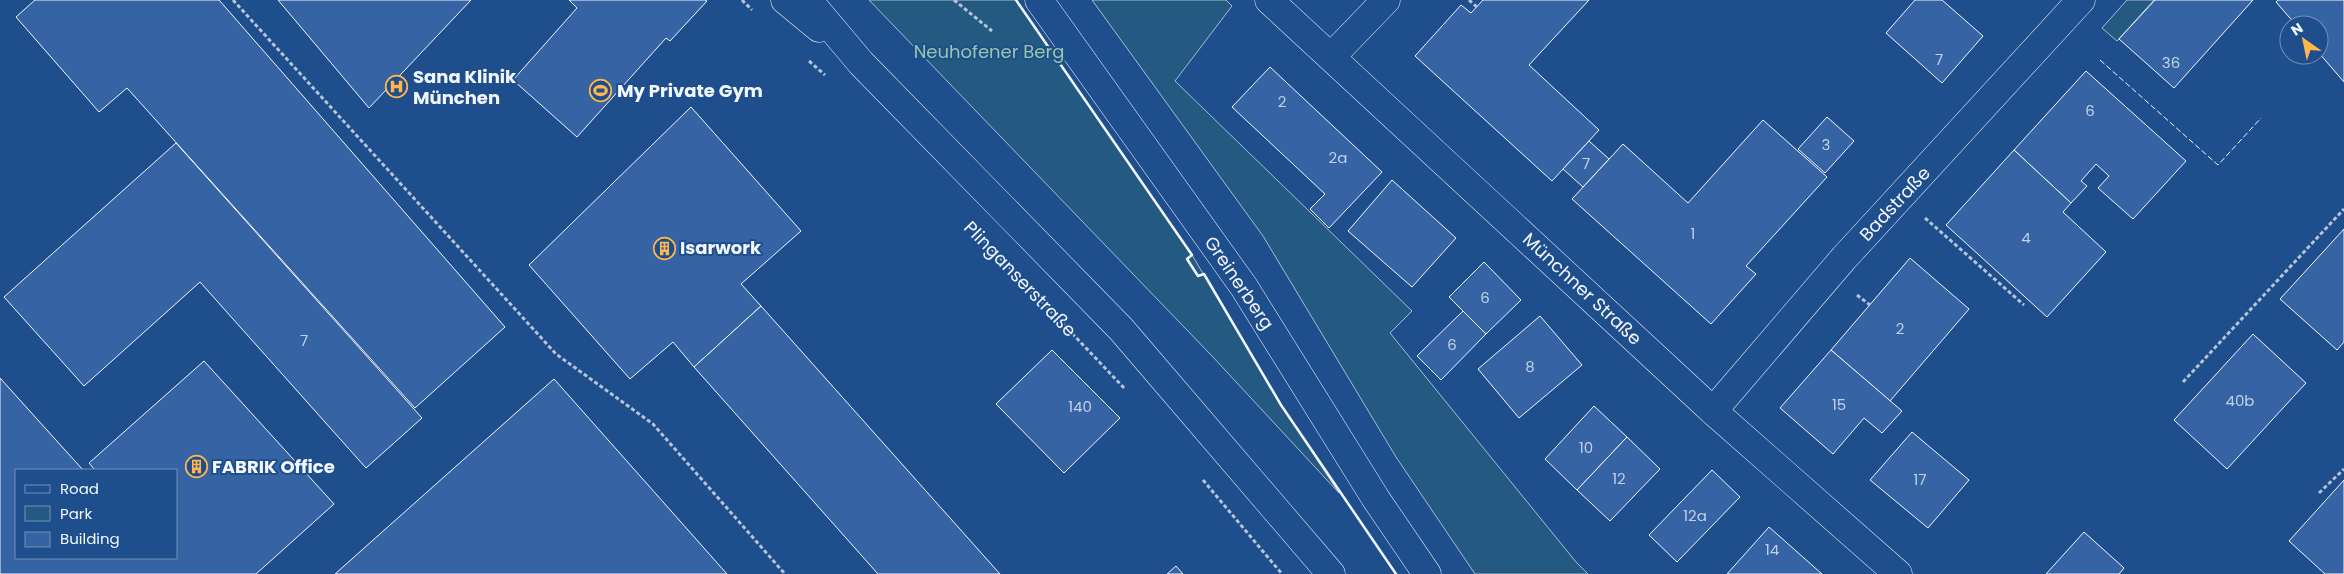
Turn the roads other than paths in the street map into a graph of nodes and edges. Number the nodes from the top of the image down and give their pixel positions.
1 (785, 0) edge
2 (808, 0) edge
3 (1039, 0) edge
4 (1270, 0) edge
5 (1386, 0) edge
6 (2081, 0) edge
7 (1331, 57) junction
8 (861, 63) junction
9 (1713, 411) junction
10 (1330, 574) edge
11 (1427, 574) edge
12 (1898, 574) edge

1 - 8 street, Plinganserstraße
2 - 8 street, Plinganserstraße
3 - 11 street, Greinerberg
4 - 7 street, Münchner Straße
5 - 7 street
6 - 9 street, Badstraße
7 - 9 street, Münchner Straße
8 - 10 street, Plinganserstraße
9 - 12 street, Münchner Straße

